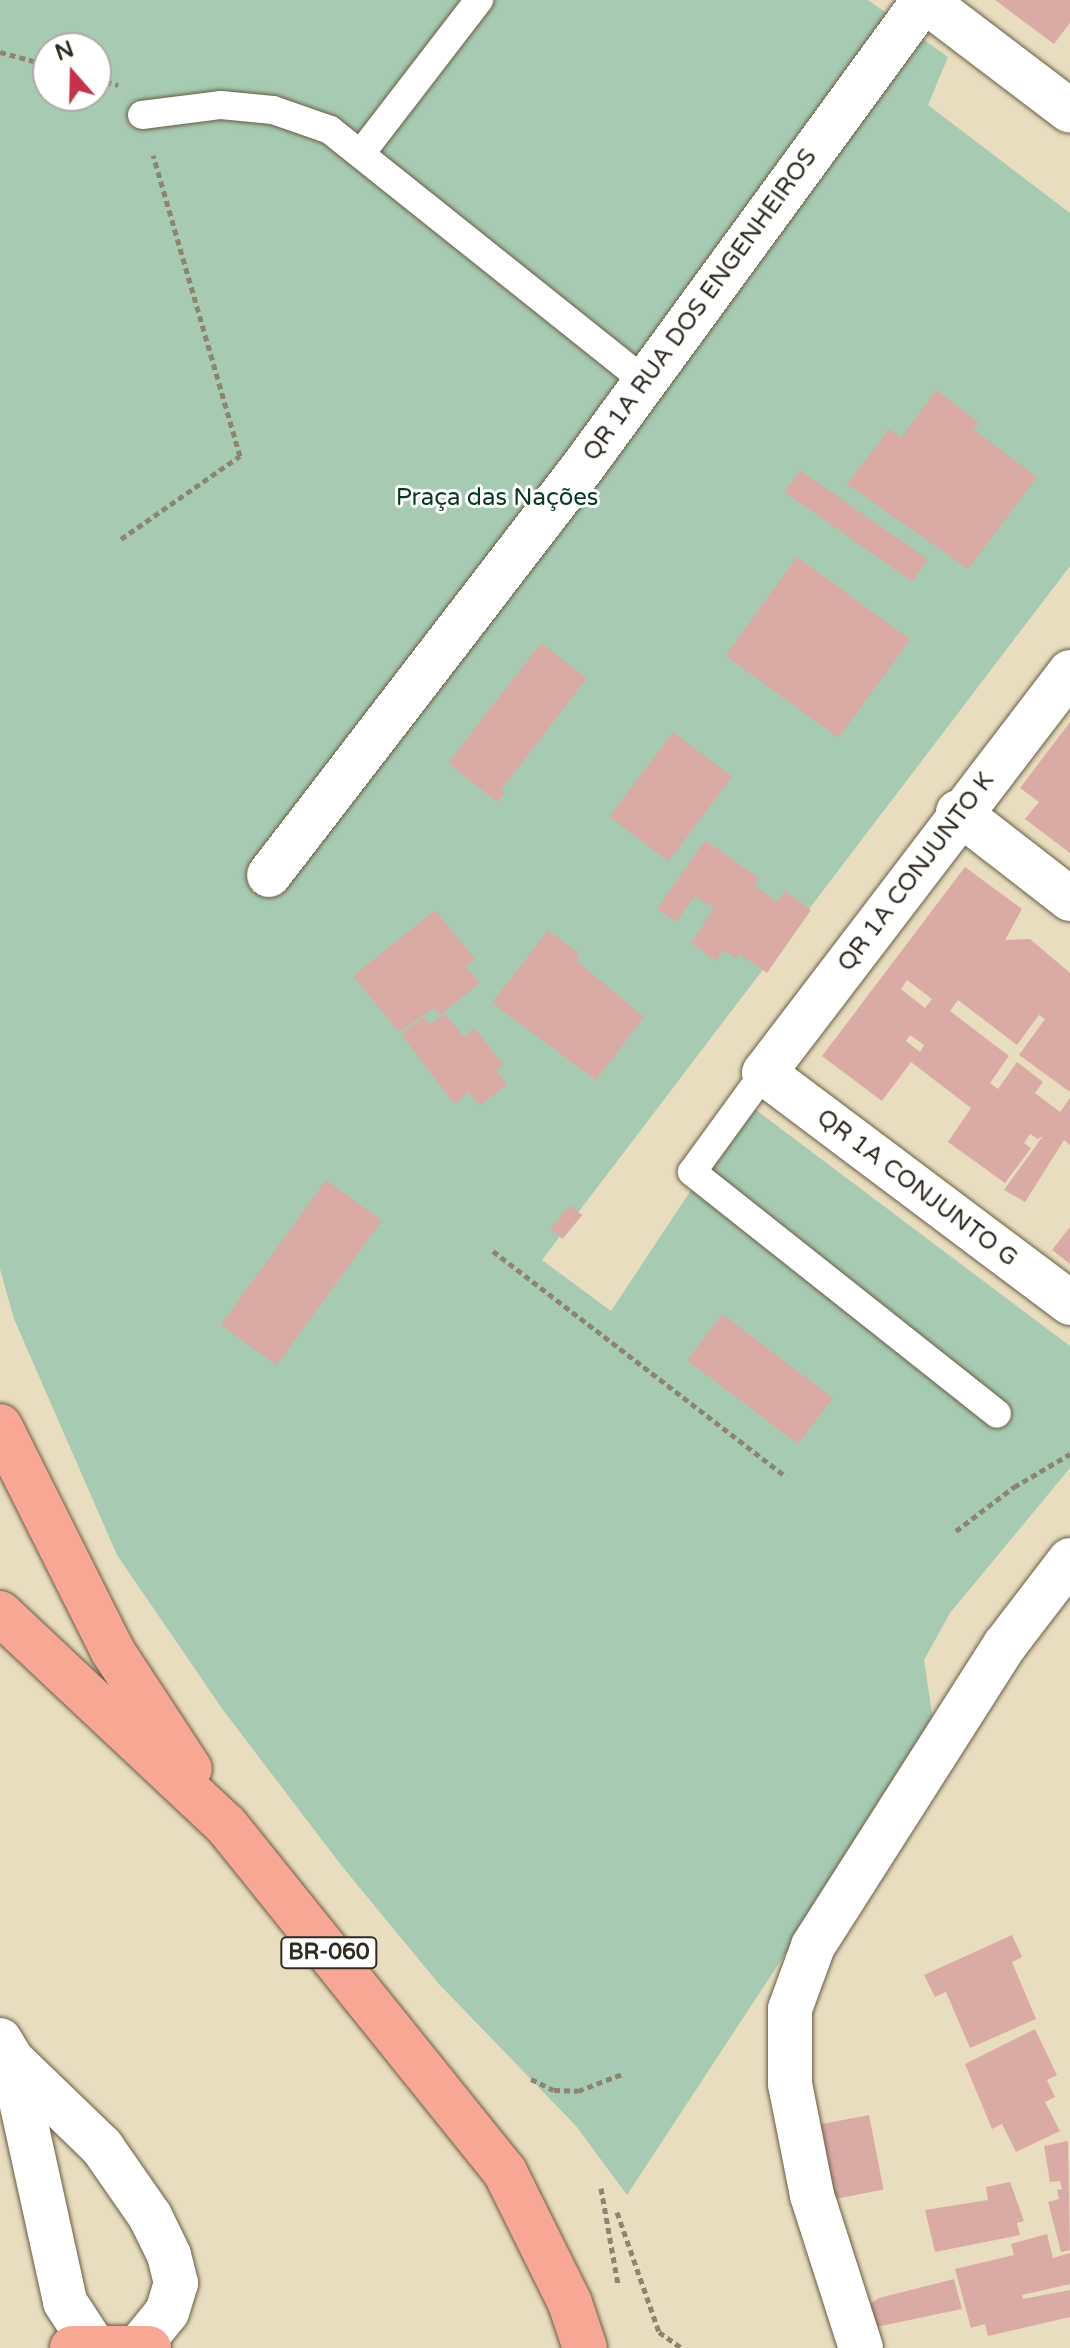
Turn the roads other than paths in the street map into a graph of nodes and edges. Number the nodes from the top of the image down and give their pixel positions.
1 (479, 0) edge
2 (924, 0) edge
3 (1070, 111) edge
4 (142, 115) road end
5 (362, 152) junction
6 (643, 380) junction
7 (1070, 672) edge
8 (958, 812) junction
9 (269, 875) dead end
10 (1070, 899) edge
11 (764, 1073) junction
12 (1070, 1303) edge
13 (997, 1414) dead end
14 (0, 1426) edge
15 (1067, 1563) edge
16 (0, 1613) edge
17 (226, 1825) junction
18 (6, 2050) edge
19 (83, 2346) edge
20 (145, 2346) edge
21 (585, 2348) edge
22 (861, 2348) edge

1 - 5 lane
2 - 3 street
2 - 6 street, QR 1A RUA DOS ENGENHEIROS
4 - 5 lane
5 - 6 lane
6 - 9 street, QR 1A RUA DOS ENGENHEIROS
7 - 8 street, QR 1A CONJUNTO K
8 - 10 street
8 - 11 street, QR 1A CONJUNTO K
11 - 12 street, QR 1A CONJUNTO G
11 - 13 lane
14 - 17 highway
15 - 22 street
16 - 17 highway, BR-060
17 - 21 highway, BR-060
18 - 19 street
18 - 20 street
19 - 20 highway

